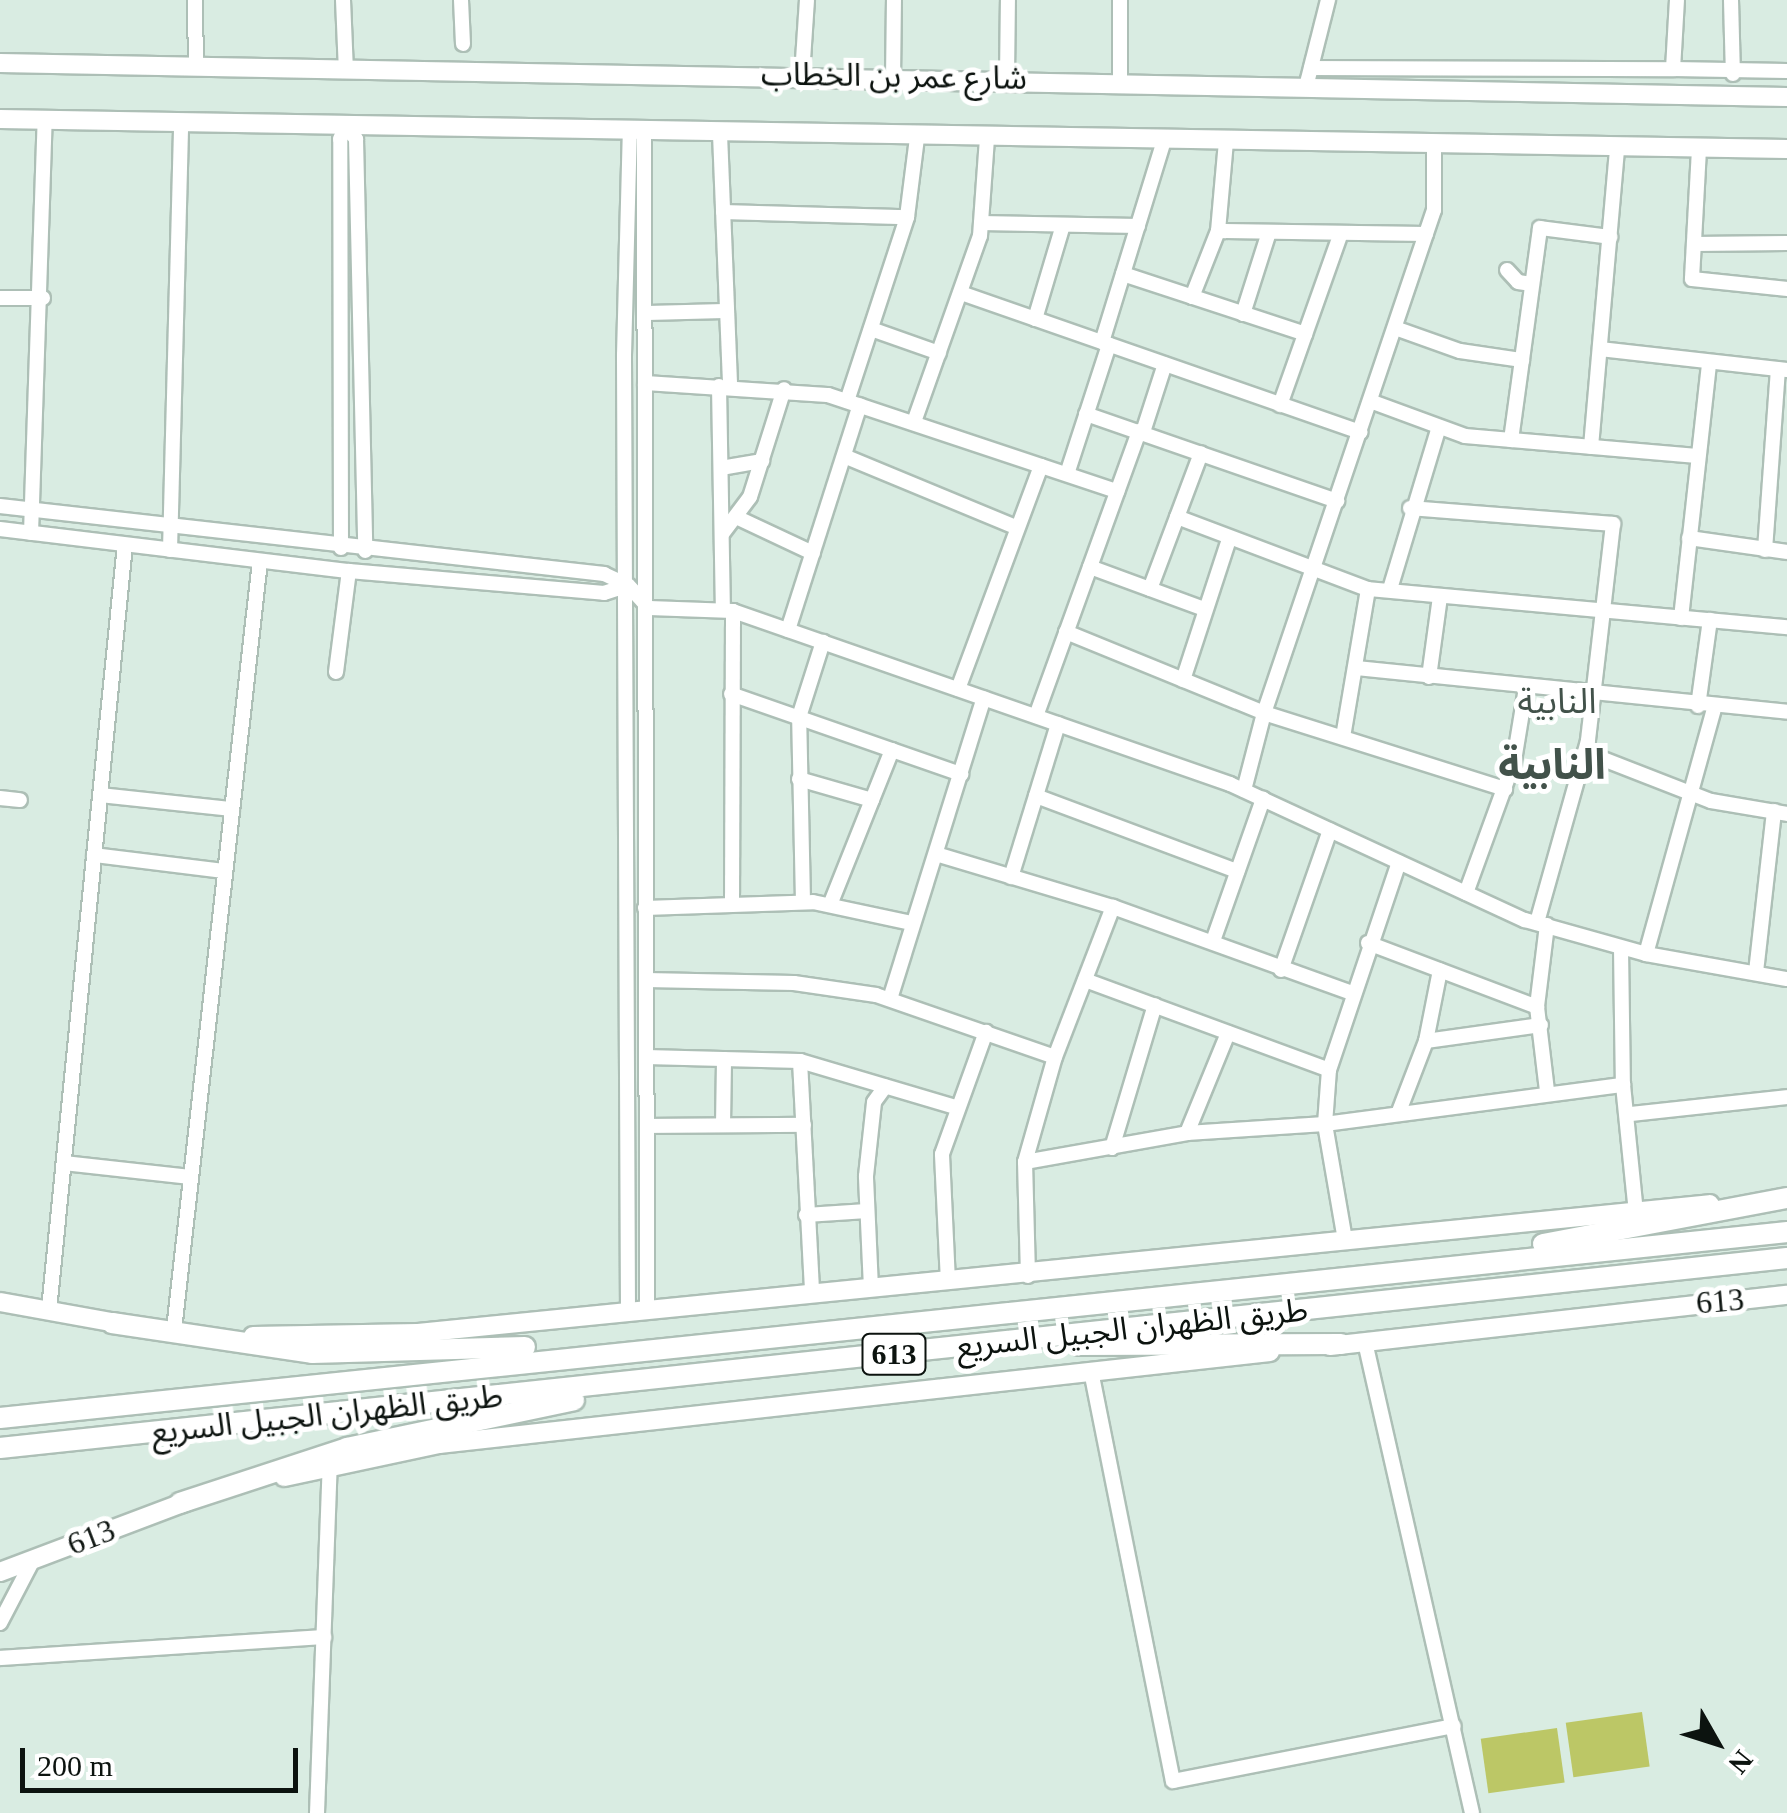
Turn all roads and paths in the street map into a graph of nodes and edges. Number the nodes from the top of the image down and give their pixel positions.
1 (195, 0) edge
2 (343, 0) edge
3 (461, 0) edge
4 (807, 0) edge
5 (894, 0) edge
6 (1008, 0) edge
7 (1120, 0) edge
8 (1328, 0) edge
9 (1676, 0) edge
10 (1732, 0) edge
11 (462, 44) dead end
12 (0, 63) edge
13 (196, 68) junction
14 (1673, 69) junction
15 (346, 71) junction
16 (1787, 72) edge
17 (1732, 74) junction
18 (1309, 75) junction
19 (802, 76) junction
20 (1007, 78) junction
21 (893, 79) junction
22 (1120, 80) junction
23 (1787, 97) edge
24 (0, 119) edge
25 (45, 120) junction
26 (181, 122) junction
27 (346, 126) junction
28 (637, 133) junction
29 (720, 134) junction
30 (917, 138) junction
31 (986, 139) junction
32 (1164, 141) junction
33 (1226, 142) junction
34 (1434, 145) junction
35 (1618, 148) junction
36 (1699, 149) junction
37 (1787, 150) edge
38 (723, 212) junction
39 (907, 217) junction
40 (981, 223) junction
41 (1063, 225) junction
42 (1138, 226) junction
43 (1218, 231) junction
44 (1269, 232) junction
45 (1341, 233) junction
46 (1426, 234) junction
47 (1610, 237) junction
48 (1787, 243) edge
49 (1694, 244) junction
50 (1507, 270) dead end
51 (1123, 274) junction
52 (1532, 284) junction
53 (1787, 289) edge
54 (961, 293) junction
55 (1192, 297) junction
56 (0, 298) edge
57 (43, 298) junction
58 (727, 311) junction
59 (645, 313) junction
60 (1243, 314) junction
61 (1035, 319) junction
62 (1394, 328) junction
63 (871, 329) junction
64 (1305, 334) junction
65 (1106, 344) junction
66 (1600, 349) junction
67 (939, 353) junction
68 (1522, 360) junction
69 (1709, 363) junction
70 (1165, 364) junction
71 (1783, 369) edge
72 (645, 383) junction
73 (724, 386) junction
74 (784, 389) junction
75 (1370, 401) junction
76 (854, 403) junction
77 (1280, 405) junction
78 (1086, 414) junction
79 (914, 422) junction
80 (1439, 427) junction
81 (1141, 432) junction
82 (1360, 432) junction
83 (1511, 440) junction
84 (1780, 443) edge
85 (1591, 447) junction
86 (1201, 453) junction
87 (844, 456) junction
88 (1697, 456) junction
89 (762, 461) junction
90 (1042, 466) junction
91 (721, 468) junction
92 (1770, 471) junction
93 (1067, 474) junction
94 (1787, 474) edge
95 (1117, 491) junction
96 (1337, 501) junction
97 (0, 506) edge
98 (1410, 508) junction
99 (32, 510) junction
100 (736, 517) junction
101 (1177, 518) junction
102 (170, 526) junction
103 (1015, 527) junction
104 (0, 529) edge
105 (31, 533) junction
106 (722, 535) junction
107 (1688, 538) junction
108 (1229, 539) junction
109 (125, 544) junction
110 (341, 548) junction
111 (170, 550) junction
112 (365, 550) junction
113 (1765, 550) junction
114 (1787, 552) edge
115 (812, 553) junction
116 (260, 561) junction
117 (1090, 567) junction
118 (1316, 567) junction
119 (349, 571) junction
120 (628, 585) junction
121 (1150, 589) junction
122 (1368, 589) junction
123 (1390, 589) junction
124 (1440, 597) junction
125 (648, 608) junction
126 (1204, 609) junction
127 (728, 610) junction
128 (1606, 612) junction
129 (1681, 618) junction
130 (1710, 620) junction
131 (1787, 627) edge
132 (788, 630) junction
133 (1066, 632) junction
134 (824, 642) junction
135 (1356, 668) junction
136 (336, 672) dead end
137 (1429, 676) junction
138 (1183, 680) junction
139 (1526, 688) junction
140 (958, 689) junction
141 (1595, 692) junction
142 (731, 694) junction
143 (984, 698) junction
144 (1706, 707) junction
145 (1787, 712) edge
146 (1264, 713) junction
147 (1036, 716) junction
148 (799, 717) junction
149 (1058, 724) junction
150 (1343, 736) junction
151 (892, 750) junction
152 (1585, 752) junction
153 (962, 774) junction
154 (799, 779) junction
155 (1505, 788) junction
156 (1244, 790) junction
157 (1692, 794) junction
158 (100, 795) junction
159 (1036, 796) junction
160 (0, 798) edge
161 (1263, 799) junction
162 (20, 800) dead end
163 (872, 800) junction
164 (232, 808) junction
165 (1780, 813) edge
166 (1330, 830) junction
167 (936, 854) junction
168 (94, 855) junction
169 (1399, 862) junction
170 (225, 871) junction
171 (1237, 871) junction
172 (1011, 877) junction
173 (1466, 893) junction
174 (803, 902) junction
175 (732, 904) junction
176 (830, 906) junction
177 (1113, 907) junction
178 (645, 908) junction
179 (911, 923) junction
180 (1542, 924) junction
181 (1212, 941) junction
182 (1368, 943) junction
183 (1621, 948) junction
184 (1646, 954) junction
185 (1280, 970) junction
186 (1440, 970) junction
187 (1756, 972) junction
188 (1787, 979) edge
189 (646, 980) junction
190 (1085, 980) junction
191 (1352, 993) junction
192 (890, 999) junction
193 (1155, 1006) junction
194 (1537, 1007) junction
195 (1541, 1025) junction
196 (986, 1032) junction
197 (1228, 1033) junction
198 (1426, 1042) junction
199 (646, 1057) junction
200 (1055, 1057) junction
201 (724, 1059) junction
202 (800, 1061) junction
203 (1330, 1070) junction
204 (1623, 1085) junction
205 (885, 1086) junction
206 (1547, 1091) junction
207 (1787, 1098) edge
208 (955, 1107) junction
209 (1398, 1114) junction
210 (1631, 1114) junction
211 (1325, 1124) junction
212 (723, 1125) junction
213 (804, 1125) junction
214 (646, 1126) junction
215 (1188, 1133) junction
216 (1112, 1148) junction
217 (1025, 1162) junction
218 (64, 1163) junction
219 (646, 1165) junction
220 (629, 1166) junction
221 (190, 1176) junction
222 (1787, 1197) edge
223 (867, 1211) junction
224 (1636, 1212) junction
225 (806, 1215) junction
226 (1787, 1232) edge
227 (1345, 1240) junction
228 (1787, 1258) edge
229 (1405, 1270) junction
230 (1028, 1276) junction
231 (948, 1282) junction
232 (870, 1288) junction
233 (812, 1293) junction
234 (1787, 1296) edge
235 (0, 1302) edge
236 (49, 1310) junction
237 (638, 1312) junction
238 (112, 1323) junction
239 (174, 1330) junction
240 (727, 1338) junction
241 (1364, 1342) junction
242 (1340, 1344) junction
243 (972, 1345) junction
244 (1091, 1371) junction
245 (665, 1380) junction
246 (0, 1418) edge
247 (0, 1448) edge
248 (330, 1466) junction
249 (180, 1503) junction
250 (34, 1558) junction
251 (0, 1572) edge
252 (0, 1624) edge
253 (324, 1637) junction
254 (0, 1658) edge
255 (1454, 1726) junction
256 (317, 1813) edge
257 (1472, 1813) edge

1 - 13 street
2 - 15 street
3 - 11 street
4 - 19 street
5 - 21 street
6 - 20 street
7 - 22 street
8 - 18 street
9 - 14 street
10 - 17 street
12 - 13 main road, شارع عمر بن الخطاب
13 - 15 main road, شارع عمر بن الخطاب
14 - 17 street
14 - 18 street
15 - 19 main road, شارع عمر بن الخطاب
16 - 17 street
18 - 22 main road, شارع عمر بن الخطاب
18 - 23 main road, شارع عمر بن الخطاب
19 - 21 main road, شارع عمر بن الخطاب
20 - 21 main road, شارع عمر بن الخطاب
20 - 22 main road, شارع عمر بن الخطاب
24 - 25 main road, شارع عمر بن الخطاب
25 - 26 main road, شارع عمر بن الخطاب
25 - 57 street
26 - 27 main road, شارع عمر بن الخطاب
26 - 102 street
27 - 28 main road, شارع عمر بن الخطاب
27 - 110 street
27 - 112 street
28 - 29 main road, شارع عمر بن الخطاب
28 - 59 street
28 - 120 street
29 - 30 main road, شارع عمر بن الخطاب
29 - 38 street
30 - 31 main road, شارع عمر بن الخطاب
30 - 39 street
31 - 32 main road, شارع عمر بن الخطاب
31 - 40 street
32 - 33 main road, شارع عمر بن الخطاب
32 - 42 street
33 - 34 main road, شارع عمر بن الخطاب
33 - 43 street
34 - 35 main road, شارع عمر بن الخطاب
34 - 46 street
35 - 36 main road, شارع عمر بن الخطاب
35 - 47 street
36 - 37 main road, شارع عمر بن الخطاب
36 - 49 street
38 - 39 street
38 - 58 street
39 - 63 street
40 - 41 street
40 - 54 street
41 - 42 street
41 - 61 street
42 - 51 street
43 - 44 street
43 - 55 street
44 - 45 street
44 - 60 street
45 - 46 street
45 - 64 street
46 - 62 street
47 - 52 street
47 - 66 street
48 - 49 street
49 - 53 street
50 - 52 street
51 - 55 street
51 - 65 street
52 - 68 street
54 - 61 street
54 - 67 street
55 - 60 street
56 - 57 street
57 - 99 street
58 - 59 street
58 - 73 street
59 - 72 street
60 - 64 street
61 - 65 street
62 - 68 street
62 - 75 street
63 - 67 street
63 - 76 street
64 - 77 street
65 - 70 street
65 - 78 street
66 - 69 street
66 - 85 street
67 - 79 street
68 - 83 street
69 - 71 street
69 - 88 street
70 - 77 street
70 - 81 street
71 - 84 street
72 - 73 street
72 - 125 street
73 - 74 street
73 - 91 street
74 - 76 street
74 - 89 street
75 - 80 street
75 - 82 street
76 - 79 street
76 - 87 street
77 - 82 street
78 - 81 street
78 - 93 street
79 - 90 street
80 - 83 street
80 - 98 street
81 - 86 street
81 - 95 street
82 - 96 street
83 - 85 street
84 - 92 street
85 - 88 street
86 - 96 street
86 - 101 street
87 - 103 street
87 - 115 street
88 - 107 street
89 - 91 street
89 - 100 street
90 - 93 street
90 - 103 street
91 - 106 street
92 - 94 street
92 - 113 street
93 - 95 street
95 - 117 street
96 - 118 street
97 - 99 street
98 - 123 street
98 - 128 street
99 - 102 street
99 - 105 street
100 - 106 street
100 - 115 street
101 - 108 street
101 - 121 street
102 - 110 street
102 - 111 street
103 - 140 street
104 - 105 street
105 - 109 street
106 - 127 street
107 - 113 street
107 - 129 street
108 - 118 street
108 - 126 street
109 - 111 street
109 - 158 street
110 - 112 street
111 - 116 street
112 - 120 street
113 - 114 street
115 - 132 street
116 - 119 street
116 - 164 street
117 - 121 street
117 - 133 street
118 - 122 street
118 - 146 street
119 - 120 street
119 - 136 street
120 - 125 street
120 - 220 street
121 - 126 street
122 - 123 street
122 - 135 street
123 - 124 street
124 - 128 street
124 - 137 street
125 - 127 street
125 - 178 street
126 - 138 street
127 - 132 street
127 - 142 street
128 - 129 street
128 - 141 street
129 - 130 street
130 - 131 street
130 - 144 street
132 - 134 street
133 - 138 street
133 - 147 street
134 - 140 street
134 - 148 street
135 - 137 street
135 - 150 street
137 - 139 street
138 - 146 street
139 - 141 street
139 - 155 street
140 - 143 street
141 - 144 street
141 - 152 street
142 - 148 street
142 - 175 street
143 - 147 street
143 - 153 street
144 - 145 street
144 - 157 street
146 - 150 street
146 - 156 street
147 - 149 street
148 - 151 street
148 - 154 street
149 - 156 street
149 - 159 street
150 - 155 street
151 - 153 street
151 - 163 street
152 - 157 street
152 - 180 street
153 - 167 street
154 - 163 street
154 - 174 street
155 - 173 street
156 - 161 street
157 - 165 street
157 - 184 street
158 - 164 street
158 - 168 street
159 - 171 street
159 - 172 street
160 - 162 street
161 - 166 street
161 - 171 street
163 - 176 street
164 - 170 street
165 - 187 street
166 - 169 street
166 - 185 street
167 - 172 street
167 - 179 street
168 - 170 street
168 - 218 street
169 - 173 street
169 - 182 street
170 - 221 street
171 - 181 street
172 - 177 street
173 - 180 street
174 - 175 street
174 - 176 street
175 - 178 street
176 - 179 street
177 - 181 street
177 - 190 street
178 - 189 street
179 - 192 street
180 - 183 street
180 - 194 street
181 - 185 street
182 - 186 street
182 - 191 street
183 - 184 street
183 - 204 street
184 - 187 street
185 - 191 street
186 - 194 street
186 - 198 street
187 - 188 street
189 - 192 street
189 - 199 street
190 - 193 street
190 - 200 street
191 - 203 street
192 - 196 street
193 - 197 street
193 - 216 street
194 - 195 street
195 - 198 street
195 - 206 street
196 - 200 street
196 - 208 street
197 - 203 street
197 - 215 street
198 - 209 street
199 - 201 street
199 - 214 street
200 - 217 street
201 - 202 street
201 - 212 street
202 - 205 street
202 - 213 street
203 - 211 street
204 - 206 street
204 - 210 street
205 - 208 street
205 - 223 street
206 - 209 street
207 - 210 street
208 - 231 street
209 - 211 street
210 - 224 street
211 - 215 street
211 - 227 street
212 - 213 street
212 - 214 street
213 - 225 street
214 - 219 street
215 - 216 street
216 - 217 street
217 - 230 street
218 - 221 street
218 - 236 street
219 - 220 street
219 - 237 street
220 - 237 street
221 - 239 street
222 - 224 main road
222 - 229 highway
223 - 225 street
223 - 232 street
224 - 227 main road
225 - 233 street
226 - 229 highway, طريق الظهران الجبيل السريع / 613
227 - 230 main road
228 - 243 highway, طريق الظهران الجبيل السريع / 613
229 - 240 highway, طريق الظهران الجبيل السريع / 613
230 - 231 main road
231 - 232 main road
232 - 233 main road
233 - 237 main road
234 - 241 main road, 613
235 - 236 main road
236 - 238 main road
237 - 239 main road
238 - 239 main road
238 - 240 highway
240 - 246 highway, طريق الظهران الجبيل السريع / 613
241 - 242 main road, 613
241 - 255 street
242 - 243 highway
242 - 244 main road, 613
243 - 245 highway, طريق الظهران الجبيل السريع / 613
244 - 248 main road, 613
244 - 255 street
245 - 247 highway, طريق الظهران الجبيل السريع / 613
245 - 249 highway
248 - 249 main road, 613
248 - 253 street
249 - 250 main road, 613
250 - 251 main road, 613
250 - 252 street
253 - 254 street
253 - 256 street
255 - 257 street

